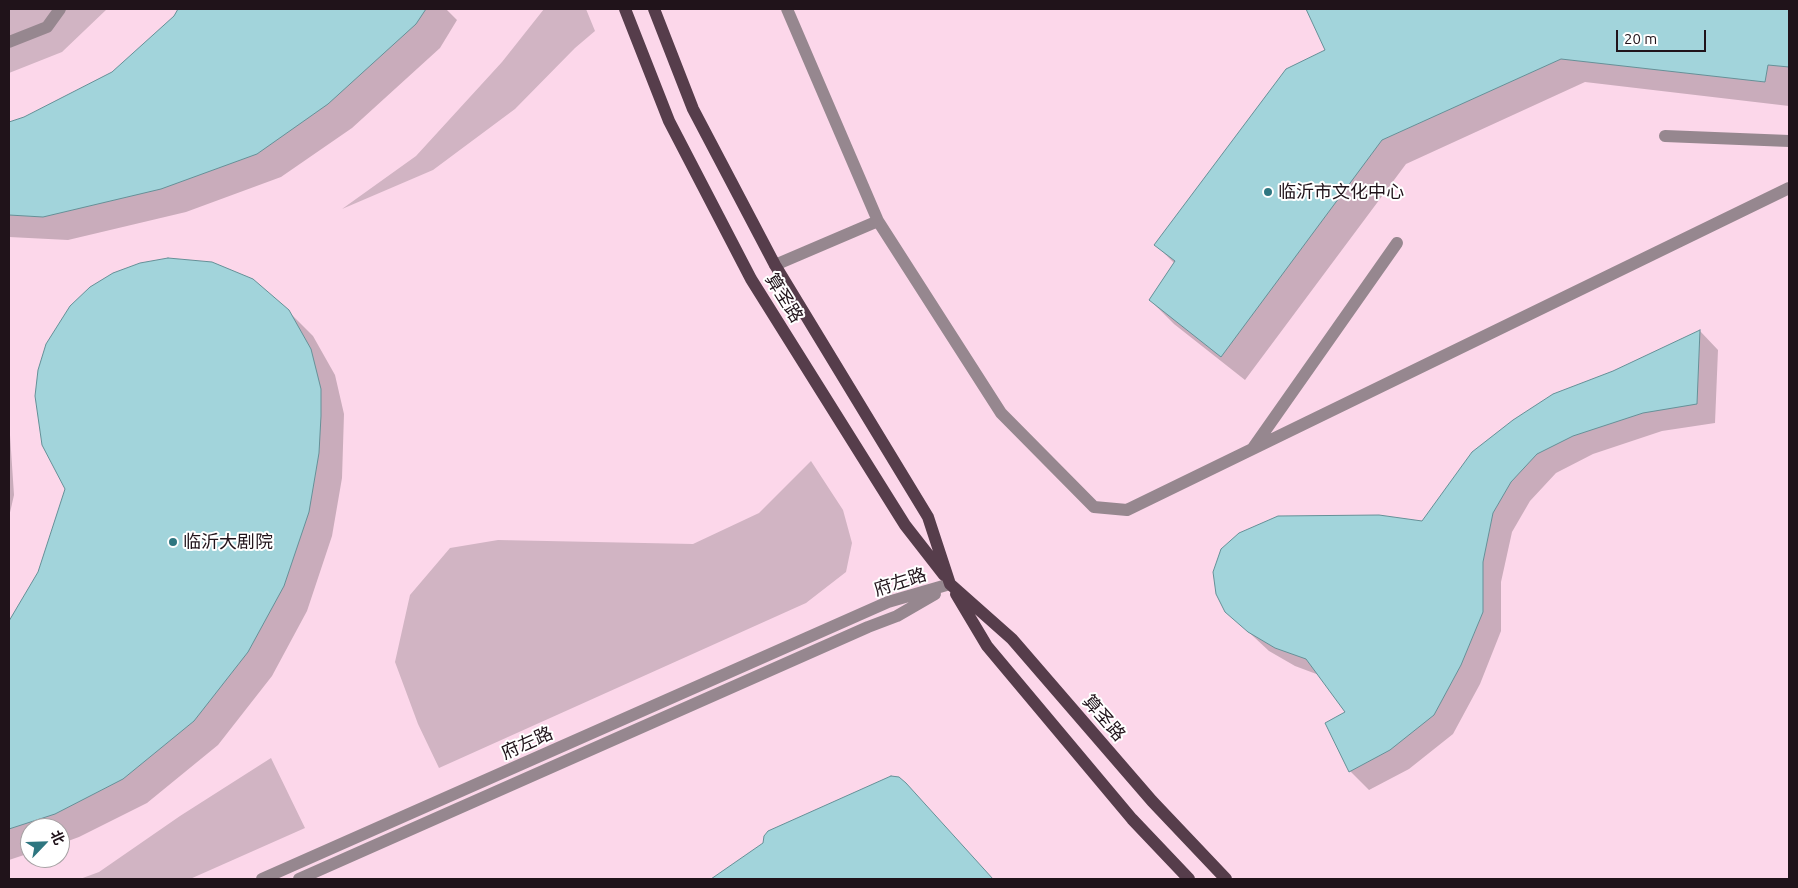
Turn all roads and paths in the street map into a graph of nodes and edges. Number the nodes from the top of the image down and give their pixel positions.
1 (60, 9) edge
2 (624, 9) edge
3 (654, 9) edge
4 (787, 9) edge
5 (9, 42) edge
6 (1665, 136) dead end
7 (1789, 141) edge
8 (1789, 188) edge
9 (878, 221) junction
10 (1397, 244) dead end
11 (775, 266) junction
12 (1252, 448) junction
13 (950, 584) junction
14 (262, 879) edge
15 (299, 879) edge
16 (1189, 879) edge
17 (1226, 879) edge

1 - 5 street
2 - 13 main road, 算圣路
3 - 11 main road, 算圣路
4 - 9 street
6 - 7 street
8 - 12 street
9 - 11 street
9 - 12 street
10 - 12 street
11 - 13 main road, 算圣路
13 - 14 street, 府左路
13 - 15 street, 府左路
13 - 16 main road, 算圣路
13 - 17 main road, 算圣路

